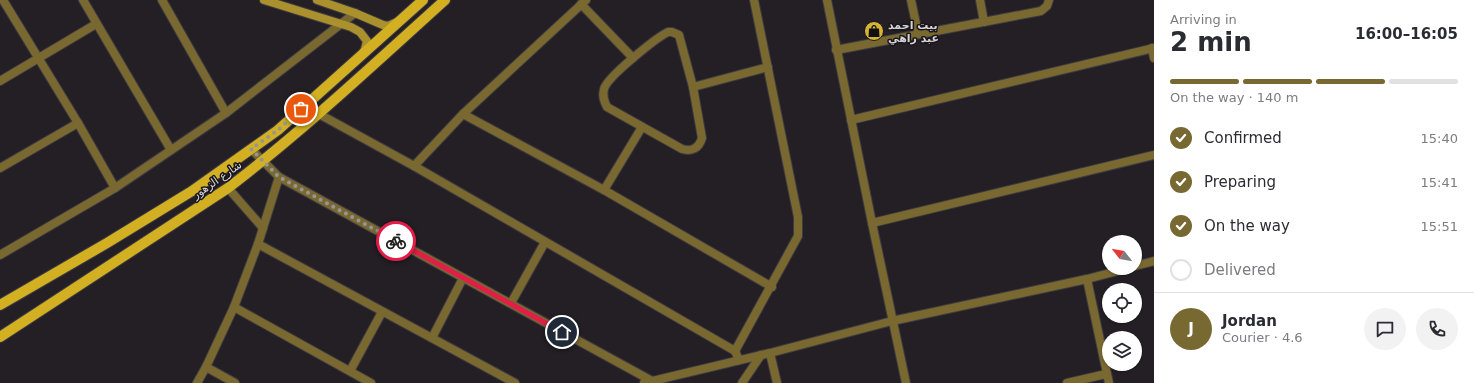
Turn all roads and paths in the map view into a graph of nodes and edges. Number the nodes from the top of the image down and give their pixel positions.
1 (3, 0) edge
2 (82, 0) edge
3 (162, 0) edge
4 (264, 0) edge
5 (317, 0) edge
6 (423, 0) edge
7 (445, 0) edge
8 (754, 0) edge
9 (827, 0) edge
10 (911, 0) edge
11 (980, 0) edge
12 (1049, 0) edge
13 (583, 2) edge
14 (356, 13) junction
15 (402, 18) junction
16 (984, 22) junction
17 (96, 24) junction
18 (341, 24) junction
19 (918, 34) junction
20 (1153, 48) edge
21 (836, 50) junction
22 (359, 58) junction
23 (633, 58) junction
24 (1154, 58) edge
25 (39, 59) junction
26 (768, 67) junction
27 (0, 82) edge
28 (692, 87) junction
29 (226, 112) junction
30 (319, 114) junction
31 (463, 114) junction
32 (851, 120) junction
33 (78, 123) junction
34 (642, 127) junction
35 (251, 149) junction
36 (171, 150) junction
37 (1154, 155) edge
38 (263, 162) junction
39 (414, 166) junction
40 (0, 168) edge
41 (279, 177) junction
42 (115, 188) junction
43 (228, 188) junction
44 (604, 190) junction
45 (872, 223) junction
46 (263, 228) junction
47 (545, 242) junction
48 (258, 244) junction
49 (0, 255) edge
50 (1154, 262) edge
51 (1142, 265) edge
52 (1102, 275) edge
53 (463, 278) junction
54 (1087, 279) junction
55 (772, 287) junction
56 (511, 303) junction
57 (0, 305) edge
58 (234, 307) junction
59 (382, 312) junction
60 (892, 321) junction
61 (0, 337) edge
62 (432, 338) junction
63 (735, 351) junction
64 (770, 353) junction
65 (762, 355) junction
66 (739, 360) junction
67 (206, 366) junction
68 (350, 371) junction
69 (1106, 374) junction
70 (648, 382) edge
71 (197, 383) edge
72 (235, 383) edge
73 (372, 383) edge
74 (515, 383) edge
75 (742, 383) edge
76 (777, 383) edge
77 (906, 383) edge
78 (1067, 383) edge
79 (1109, 383) edge

1 - 25 street
2 - 17 street
3 - 29 street
4 - 18 street
5 - 14 street
6 - 15 main road, شارع الزهور
7 - 30 main road, شارع الزهور
8 - 26 street
9 - 21 street
10 - 19 street
11 - 16 street
12 - 16 street
13 - 23 street
13 - 31 street
14 - 15 street
14 - 18 street
15 - 22 main road, شارع الزهور
16 - 19 street
17 - 25 street
17 - 36 street
18 - 22 street
18 - 29 street
19 - 21 street
20 - 24 street
20 - 32 street
21 - 32 street
22 - 35 main road, شارع الزهور
23 - 28 street
23 - 34 street
25 - 27 street
25 - 33 street
26 - 28 street
26 - 55 street
28 - 34 street
29 - 36 street
30 - 38 main road, شارع الزهور
30 - 39 street
31 - 39 street
31 - 44 street
32 - 45 street
33 - 40 street
33 - 42 street
34 - 44 street
35 - 38 street
35 - 57 main road, شارع الزهور
36 - 42 street
37 - 45 street
38 - 41 street
38 - 43 main road, شارع الزهور
39 - 47 street
41 - 46 street
41 - 53 street
42 - 49 street
43 - 46 street
43 - 61 main road, شارع الزهور
44 - 55 street
45 - 60 street
46 - 48 street
47 - 56 street
47 - 63 street
48 - 58 street
48 - 59 street
50 - 51 street
52 - 54 street
53 - 56 street
53 - 62 street
54 - 60 street
54 - 69 street
55 - 63 street
56 - 70 street
58 - 67 street
58 - 68 street
59 - 62 street
59 - 68 street
60 - 64 street
60 - 77 street
62 - 74 street
63 - 66 street
64 - 65 street
64 - 76 street
65 - 66 street
65 - 75 street
66 - 70 street
67 - 71 street
67 - 72 street
68 - 73 street
69 - 78 street
69 - 79 street

